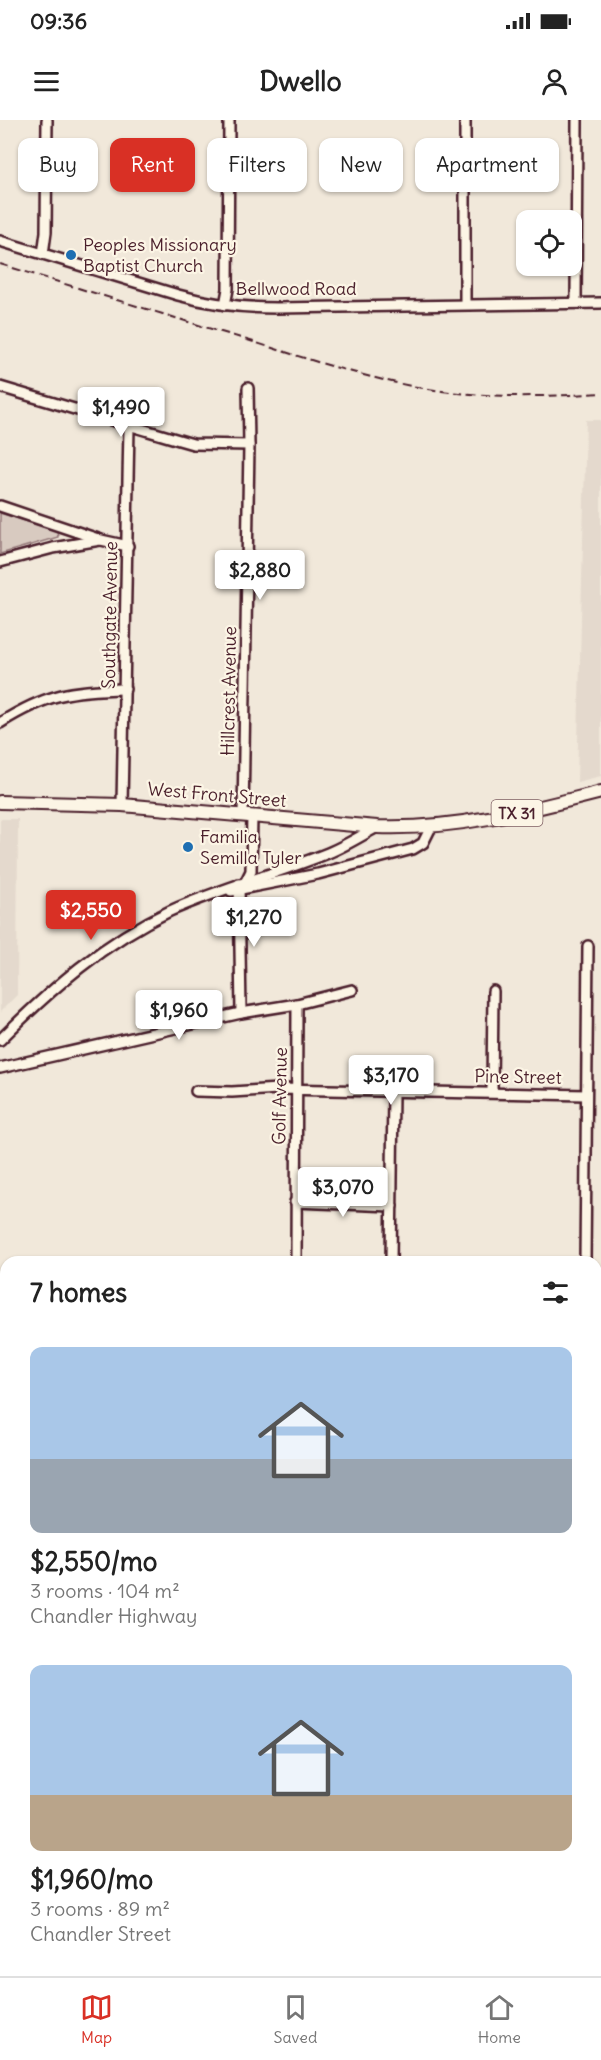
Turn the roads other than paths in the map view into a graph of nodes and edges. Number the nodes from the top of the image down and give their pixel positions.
1 (47, 120) edge
2 (229, 120) edge
3 (465, 120) edge
4 (577, 120) edge
5 (0, 241) edge
6 (43, 254) junction
7 (576, 302) junction
8 (601, 303) edge
9 (465, 304) junction
10 (225, 305) junction
11 (0, 387) edge
12 (248, 388) dead end
13 (129, 426) junction
14 (249, 445) junction
15 (0, 506) edge
16 (101, 540) junction
17 (128, 546) junction
18 (0, 562) edge
19 (125, 688) junction
20 (0, 723) edge
21 (601, 792) edge
22 (0, 802) edge
23 (122, 805) junction
24 (248, 815) junction
25 (377, 827) junction
26 (431, 827) junction
27 (242, 884) junction
28 (588, 946) dead end
29 (352, 990) dead end
30 (494, 991) dead end
31 (297, 1004) junction
32 (242, 1013) junction
33 (0, 1040) edge
34 (0, 1068) edge
35 (296, 1089) junction
36 (196, 1091) dead end
37 (393, 1092) junction
38 (492, 1092) junction
39 (586, 1095) junction
40 (295, 1202) junction
41 (392, 1206) junction
42 (296, 1256) edge
43 (391, 1256) edge
44 (585, 1256) edge

1 - 6 street
2 - 10 street
3 - 9 street
4 - 7 street
5 - 6 street, Bellwood Road
6 - 10 street, Bellwood Road
7 - 8 street, Bellwood Road
7 - 9 street, Bellwood Road
9 - 10 street, Bellwood Road
11 - 13 street
12 - 14 street, Hillcrest Avenue
13 - 14 street
13 - 17 street, Southgate Avenue
14 - 24 street, Hillcrest Avenue
15 - 16 street
16 - 17 street
16 - 18 street
17 - 19 street, Southgate Avenue
19 - 20 street
19 - 23 street, Southgate Avenue
21 - 26 main road, TX 31
22 - 23 main road, West Front Street / TX 31
23 - 24 main road, West Front Street / TX 31
24 - 25 main road, West Front Street / TX 31
24 - 27 street, Hillcrest Avenue
25 - 26 main road, West Front Street / TX 31
25 - 27 street
26 - 27 street
27 - 32 street, Hillcrest Avenue
27 - 33 street
28 - 39 street
29 - 31 street
30 - 38 street
31 - 32 street
31 - 35 street, Golf Avenue
32 - 34 street
35 - 36 street, Pine Street
35 - 37 street, Pine Street
35 - 40 street, Golf Avenue
37 - 38 street, Pine Street
37 - 41 street
38 - 39 street, Pine Street
39 - 44 street
40 - 41 street
40 - 42 street, Golf Avenue
41 - 43 street

